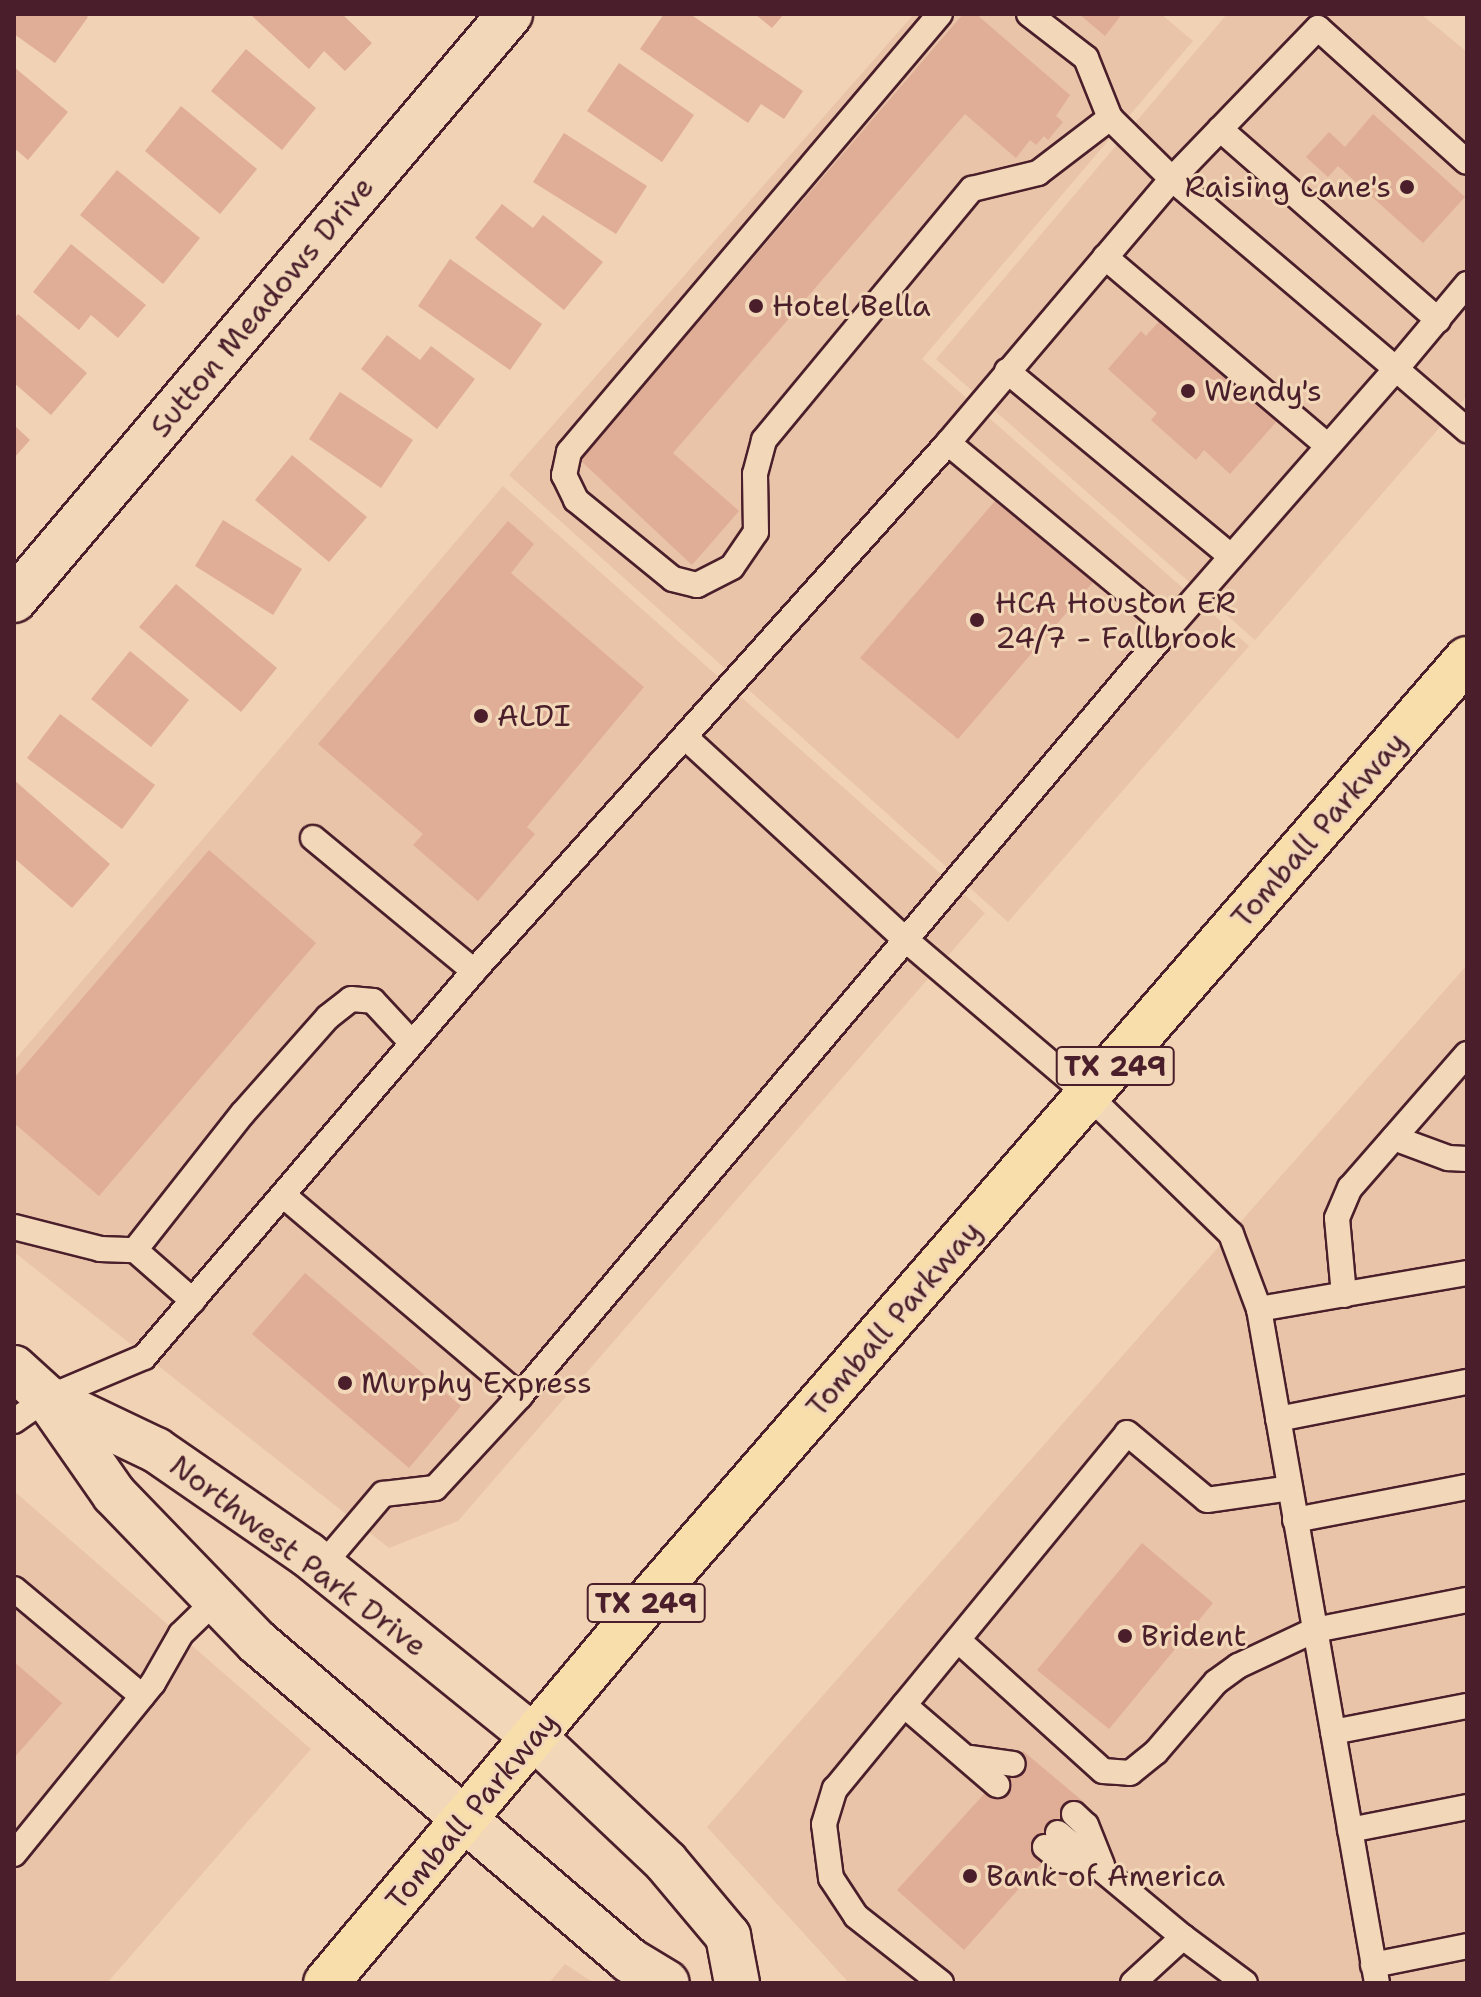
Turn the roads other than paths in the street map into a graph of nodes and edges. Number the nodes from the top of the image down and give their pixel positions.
1 (510, 14) edge
2 (940, 14) edge
3 (1029, 14) edge
4 (1110, 118) junction
5 (1220, 129) junction
6 (1467, 162) edge
7 (1172, 179) junction
8 (1105, 257) junction
9 (1467, 284) edge
10 (1438, 320) junction
11 (1396, 369) junction
12 (1007, 371) junction
13 (1467, 430) edge
14 (948, 443) junction
15 (1328, 446) junction
16 (1231, 556) junction
17 (14, 600) edge
18 (1170, 627) junction
19 (1467, 659) edge
20 (685, 737) junction
21 (313, 838) dead end
22 (907, 941) junction
23 (474, 971) junction
24 (412, 1043) junction
25 (1467, 1054) edge
26 (1089, 1096) junction
27 (1394, 1138) junction
28 (1467, 1159) edge
29 (283, 1195) junction
30 (14, 1227) edge
31 (135, 1250) junction
32 (1467, 1273) edge
33 (1344, 1295) junction
34 (193, 1301) junction
35 (1259, 1309) junction
36 (14, 1368) edge
37 (1467, 1382) edge
38 (520, 1396) junction
39 (30, 1410) edge
40 (1278, 1419) junction
41 (1467, 1487) edge
42 (1290, 1488) junction
43 (1295, 1520) junction
44 (322, 1566) junction
45 (14, 1589) edge
46 (216, 1600) junction
47 (1467, 1600) edge
48 (1315, 1630) junction
49 (958, 1640) junction
50 (142, 1696) junction
51 (904, 1705) junction
52 (1467, 1706) edge
53 (1333, 1732) junction
54 (535, 1738) junction
55 (970, 1758) junction
56 (1013, 1764) dead end
57 (990, 1792) dead end
58 (1467, 1807) edge
59 (1074, 1814) dead end
60 (463, 1821) junction
61 (1350, 1830) junction
62 (1051, 1840) dead end
63 (14, 1854) edge
64 (1103, 1867) junction
65 (1183, 1937) junction
66 (1467, 1946) edge
67 (1375, 1974) edge
68 (326, 1983) edge
69 (667, 1983) edge
70 (737, 1983) edge
71 (941, 1983) edge
72 (1133, 1983) edge
73 (1245, 1983) edge

1 - 17 street, Sutton Meadows Drive
2 - 4 lane
3 - 4 lane
4 - 7 lane
5 - 6 lane
5 - 7 lane
5 - 10 lane
7 - 8 lane
7 - 11 lane
8 - 12 lane
8 - 15 lane
9 - 10 lane
10 - 11 lane
11 - 13 lane
11 - 15 lane
12 - 14 lane
12 - 16 lane
14 - 18 lane
14 - 20 lane
15 - 16 lane
16 - 18 lane
18 - 22 lane
19 - 26 main road, Tomball Parkway / TX 249
20 - 22 lane
20 - 23 lane
21 - 23 lane
22 - 26 lane
22 - 38 lane
23 - 24 lane
24 - 29 lane
24 - 31 lane
25 - 27 lane
26 - 35 lane
26 - 54 main road, Tomball Parkway / TX 249
27 - 28 lane
27 - 33 lane
29 - 34 lane
29 - 38 lane
30 - 31 lane
31 - 34 lane
32 - 33 lane
33 - 35 lane
34 - 39 lane
35 - 40 lane
36 - 39 street, Northwest Park Drive
37 - 40 lane
38 - 44 lane
39 - 44 street, Northwest Park Drive
39 - 46 street, Northwest Park Drive
40 - 42 lane
41 - 43 lane
42 - 43 lane
42 - 49 lane
43 - 48 lane
44 - 54 street, Northwest Park Drive
45 - 50 lane
46 - 50 lane
46 - 60 street, Northwest Park Drive
47 - 48 lane
48 - 49 lane
48 - 53 lane
49 - 51 lane
50 - 63 lane
51 - 55 lane
51 - 71 lane
52 - 53 lane
53 - 61 lane
54 - 60 main road, Tomball Parkway / TX 249
54 - 70 street, Northwest Park Drive
55 - 56 lane
55 - 57 lane
58 - 61 lane
59 - 64 lane
60 - 68 main road, Tomball Parkway / TX 249
60 - 69 street, Northwest Park Drive
61 - 67 lane
62 - 64 lane
64 - 65 lane
65 - 72 lane
65 - 73 lane
66 - 67 lane

